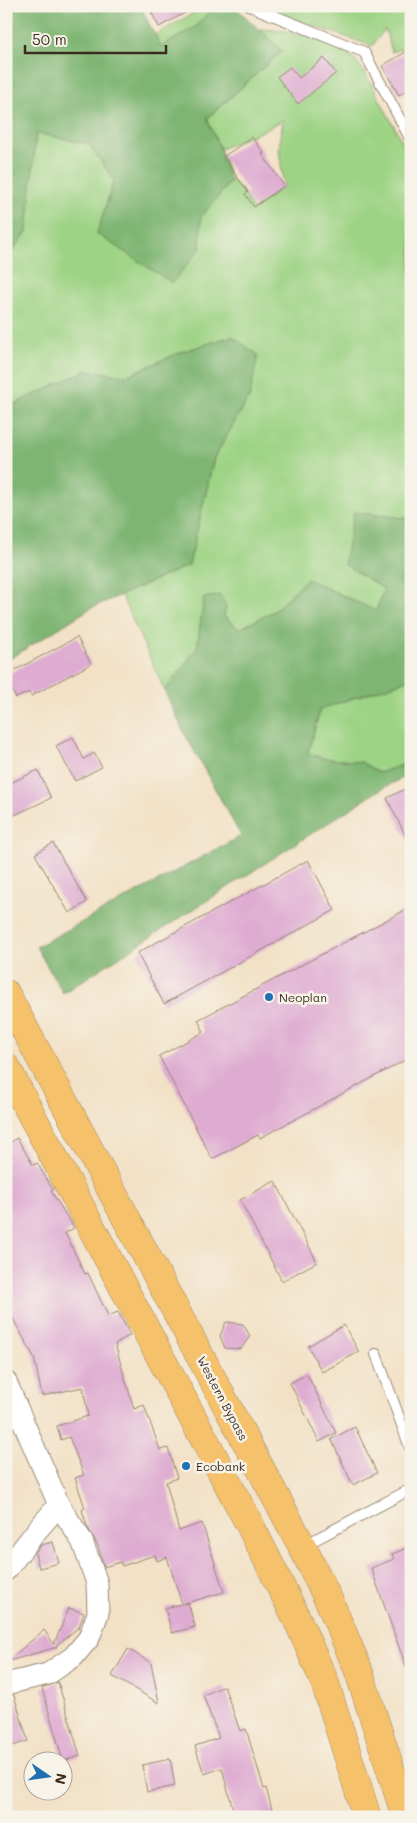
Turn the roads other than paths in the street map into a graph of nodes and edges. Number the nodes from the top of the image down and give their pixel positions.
1 (250, 6) edge
2 (411, 140) edge
3 (6, 994) edge
4 (6, 1068) edge
5 (376, 1354) dead end
6 (6, 1382) edge
7 (411, 1450) edge
8 (411, 1490) edge
9 (59, 1505) junction
10 (302, 1546) junction
11 (6, 1570) edge
12 (317, 1578) junction
13 (288, 1600) junction
14 (6, 1684) edge
15 (367, 1817) edge
16 (406, 1817) edge

1 - 2 lane
3 - 10 highway, Western Bypass
4 - 13 highway
5 - 7 lane
6 - 9 street
8 - 10 lane
9 - 11 street
9 - 14 street
10 - 12 highway, Western Bypass
12 - 13 highway
12 - 16 highway, Western Bypass
13 - 15 highway

